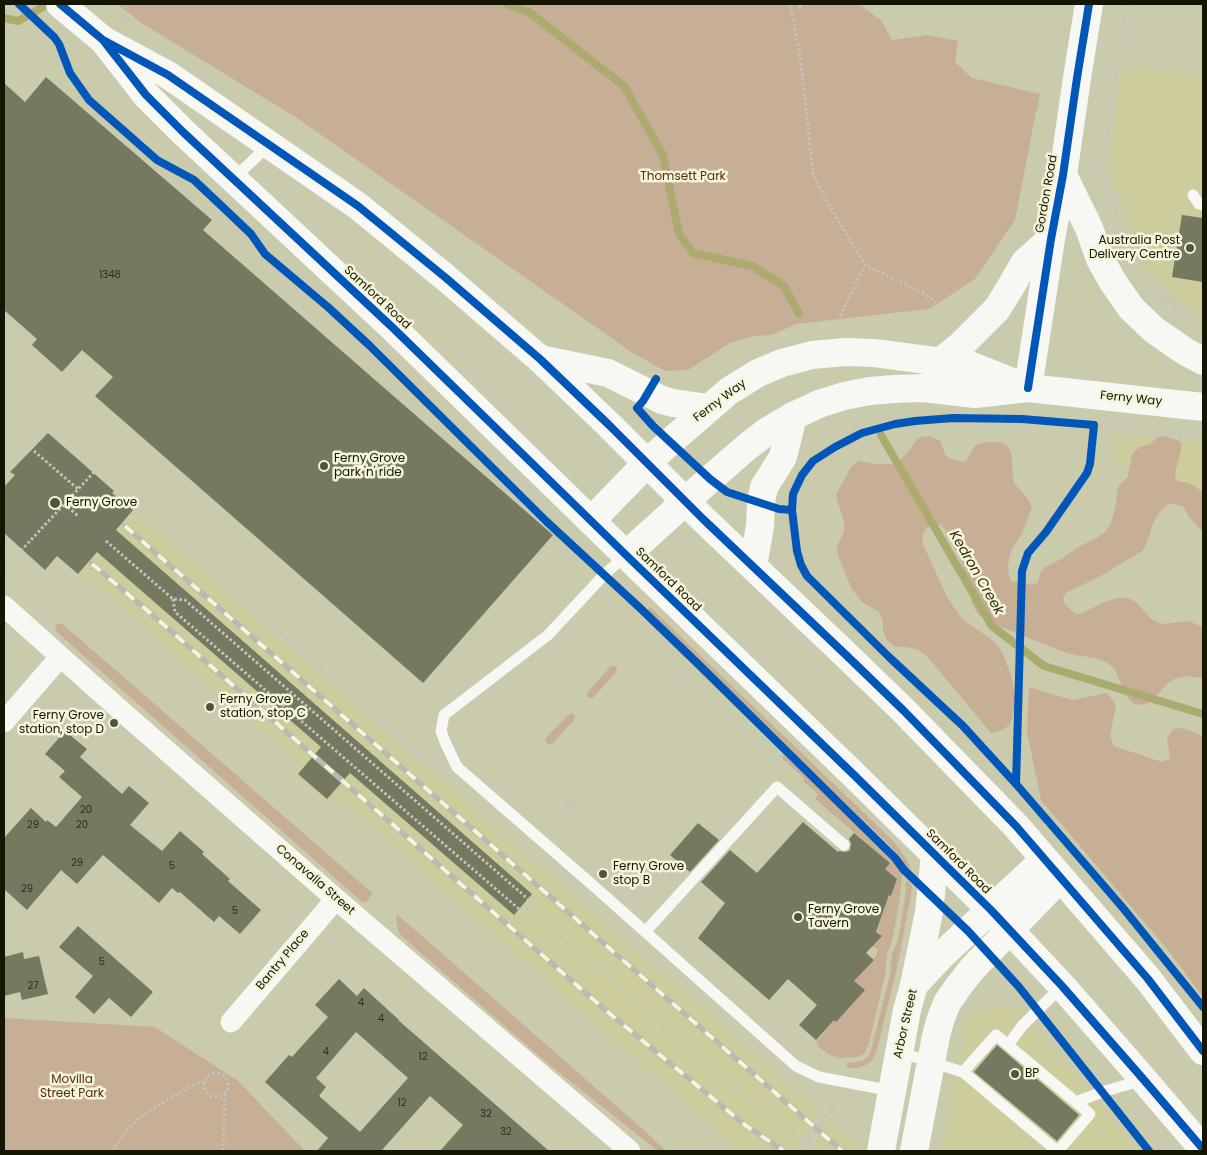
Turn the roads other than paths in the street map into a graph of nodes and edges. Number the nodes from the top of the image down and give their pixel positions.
1 (60, 4) edge
2 (1089, 4) edge
3 (104, 40) junction
4 (269, 145) junction
5 (1063, 175) junction
6 (233, 179) junction
7 (1193, 195) dead end
8 (1203, 205) edge
9 (1051, 238) junction
10 (540, 359) junction
11 (940, 362) junction
12 (1203, 362) edge
13 (1028, 388) junction
14 (1203, 407) edge
15 (709, 408) junction
16 (793, 416) junction
17 (647, 463) junction
18 (686, 501) junction
19 (591, 521) junction
20 (626, 555) junction
21 (753, 566) junction
22 (4, 606) edge
23 (60, 657) junction
24 (4, 722) edge
25 (844, 845) dead end
26 (935, 855) junction
27 (1052, 869) junction
28 (336, 899) junction
29 (991, 910) junction
30 (1010, 930) junction
31 (646, 932) junction
32 (914, 984) junction
33 (1062, 986) junction
34 (231, 1022) dead end
35 (1008, 1045) junction
36 (1203, 1051) edge
37 (899, 1052) junction
38 (931, 1063) junction
39 (963, 1072) junction
40 (1144, 1080) junction
41 (892, 1091) junction
42 (1076, 1102) junction
43 (622, 1149) edge
44 (1203, 1149) edge
45 (881, 1151) edge
46 (914, 1151) edge
47 (1057, 1151) edge

1 - 3 main road, Samford Road
2 - 5 main road, Gordon Road
3 - 4 main road, Samford Road
3 - 6 main road, Samford Road
4 - 6 lane
4 - 10 main road, Samford Road
5 - 9 main road, Gordon Road
5 - 12 main road
6 - 19 main road, Samford Road
7 - 8 lane
9 - 11 main road
9 - 13 main road, Gordon Road
10 - 15 main road
10 - 17 main road, Samford Road
11 - 13 main road, Ferny Way
11 - 15 main road, Ferny Way
13 - 14 main road, Ferny Way
13 - 16 main road, Ferny Way
15 - 17 main road, Ferny Way
16 - 18 main road, Ferny Way
16 - 21 main road
17 - 18 main road, Samford Road
17 - 19 main road, Ferny Way
18 - 20 main road, Ferny Way
18 - 21 main road, Samford Road
19 - 20 main road, Samford Road
20 - 26 main road, Samford Road
20 - 31 lane
21 - 27 main road, Samford Road
22 - 23 street, Conavalla Street
23 - 24 street
23 - 28 street, Conavalla Street
25 - 31 lane
26 - 29 main road, Samford Road
26 - 32 main road
27 - 29 main road, Arbor Street
27 - 30 main road
27 - 36 main road, Samford Road
28 - 34 street, Bantry Place
28 - 43 street, Conavalla Street
29 - 30 main road, Samford Road
29 - 32 main road, Arbor Street
30 - 33 main road, Samford Road
30 - 38 main road
31 - 41 lane
32 - 37 main road, Arbor Street
33 - 35 lane
33 - 40 main road, Samford Road
35 - 39 lane
35 - 42 lane
37 - 38 lane
37 - 41 main road, Arbor Street
38 - 39 lane
38 - 46 main road
39 - 47 lane
40 - 42 lane
40 - 44 main road, Samford Road
41 - 45 main road, Arbor Street
42 - 47 lane

